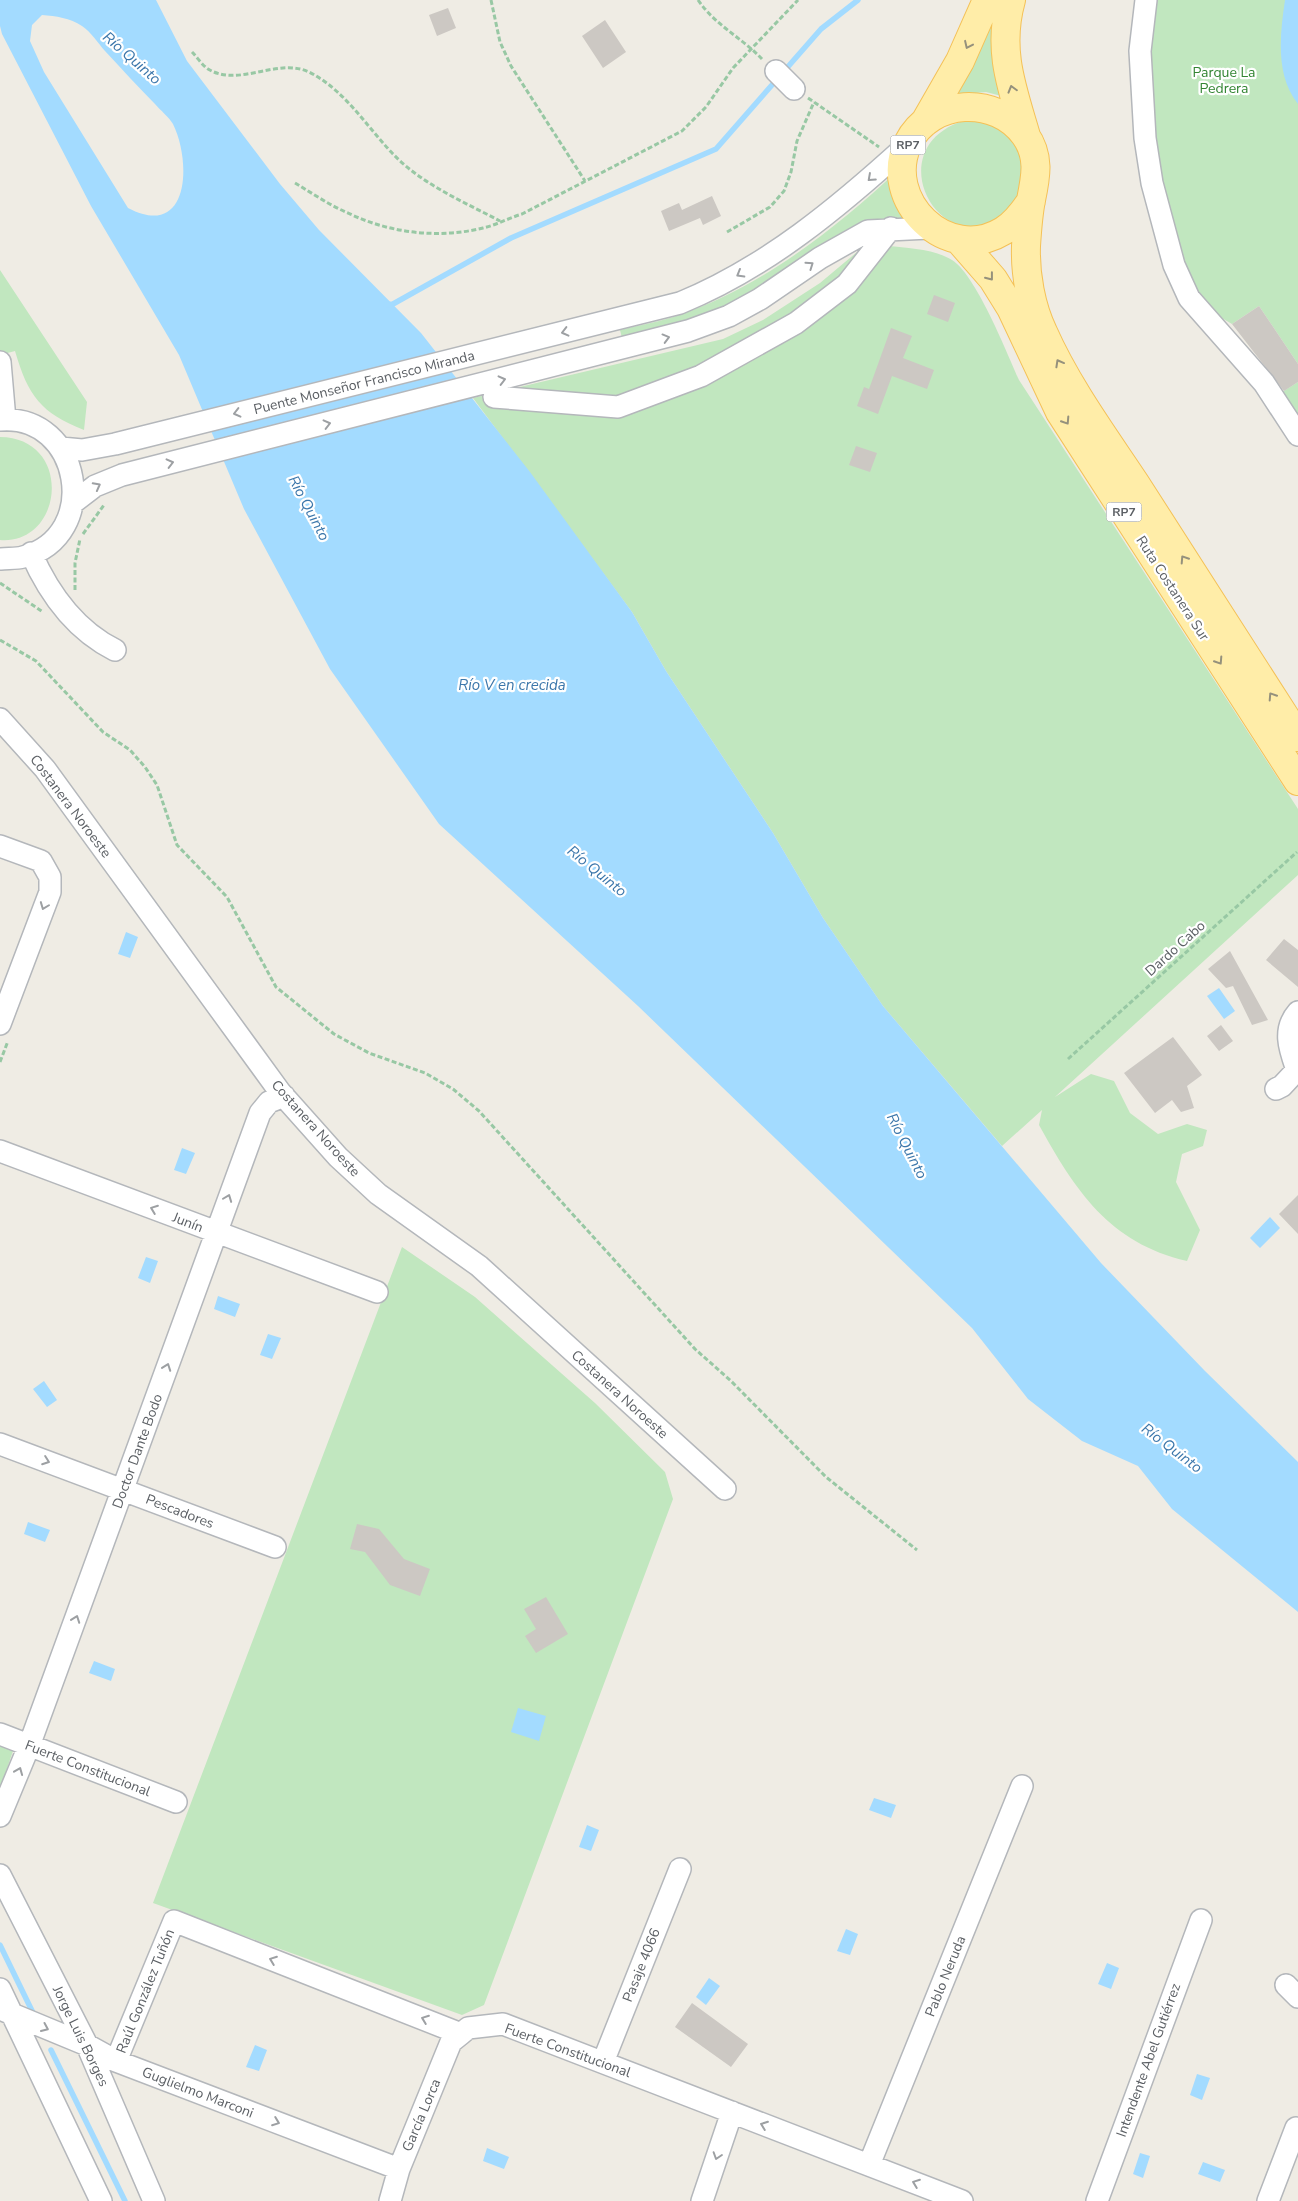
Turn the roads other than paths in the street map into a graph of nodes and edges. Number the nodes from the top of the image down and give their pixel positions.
1 (987, 0) edge
2 (1011, 0) edge
3 (1146, 0) edge
4 (776, 71) road end
5 (794, 88) road end
6 (925, 122) junction
7 (1026, 136) junction
8 (901, 151) junction
9 (1031, 201) junction
10 (891, 228) junction
11 (930, 228) junction
12 (959, 240) junction
13 (0, 362) edge
14 (494, 396) dead end
15 (2, 420) edge
16 (1298, 435) edge
17 (61, 448) junction
18 (74, 502) junction
19 (31, 554) junction
20 (0, 559) edge
21 (115, 650) dead end
22 (0, 720) edge
23 (1298, 737) edge
24 (1298, 781) edge
25 (0, 846) edge
26 (1298, 1012) edge
27 (0, 1024) edge
28 (1276, 1089) dead end
29 (284, 1096) junction
30 (0, 1150) edge
31 (216, 1232) junction
32 (377, 1292) dead end
33 (0, 1444) edge
34 (123, 1489) junction
35 (726, 1489) dead end
36 (275, 1547) dead end
37 (0, 1734) edge
38 (29, 1746) junction
39 (1022, 1786) dead end
40 (176, 1802) dead end
41 (0, 1816) edge
42 (680, 1869) dead end
43 (0, 1875) edge
44 (1201, 1920) dead end
45 (0, 1989) edge
46 (6, 2012) edge
47 (461, 2034) junction
48 (87, 2044) junction
49 (116, 2061) junction
50 (603, 2062) junction
51 (732, 2112) junction
52 (1296, 2128) dead end
53 (869, 2165) junction
54 (399, 2169) junction
55 (101, 2201) edge
56 (154, 2201) edge
57 (390, 2201) edge
58 (702, 2201) edge
59 (962, 2201) edge
60 (1097, 2201) edge
61 (1268, 2201) edge

1 -> 6 main road, Ruta Costanera Sur / RP7
7 -> 2 main road, Ruta Costanera Sur / RP7
3 - 16 street
4 - 5 street
6 - 7 main road, Ruta Costanera Sur / RP7
6 - 8 main road, Ruta Costanera Sur / RP7
7 - 9 main road, Ruta Costanera Sur / RP7
8 - 11 main road, Ruta Costanera Sur / RP7
8 -> 17 street, Puente Monseñor Francisco Miranda
9 - 12 main road, Ruta Costanera Sur / RP7
23 -> 9 main road, Ruta Costanera Sur / RP7
10 - 11 street
10 - 14 street
18 -> 10 street
11 - 12 main road, Ruta Costanera Sur / RP7
12 -> 24 main road, Ruta Costanera Sur / RP7
13 - 15 street
15 - 17 street
17 - 18 street
18 - 19 street
19 - 20 street
19 - 21 street
22 - 29 street, Costanera Noroeste
25 -> 27 street
26 - 28 street
31 -> 29 street, Doctor Dante Bodo
29 - 35 street, Costanera Noroeste
31 -> 30 street, Junín
31 - 32 street, Junín
34 -> 31 street, Doctor Dante Bodo
33 -> 34 street, Pescadores
34 - 36 street, Pescadores
38 -> 34 street, Doctor Dante Bodo
37 - 38 street, Fuerte Constitucional
38 - 40 street, Fuerte Constitucional
41 -> 38 street, Doctor Dante Bodo
39 - 53 street, Pablo Neruda
42 - 50 street, Pasaje 4066
43 - 48 street, Jorge Luis Borges
44 - 60 street, Intendente Abel Gutiérrez
45 - 46 street
46 -> 48 street, Guglielmo Marconi
46 - 55 street
47 -> 49 street, Raúl González Tuñón
47 - 50 street, Fuerte Constitucional
47 - 54 street, García Lorca
48 - 49 street, Guglielmo Marconi
48 - 56 street, Jorge Luis Borges
49 -> 54 street, Guglielmo Marconi
50 - 51 street, Fuerte Constitucional
53 -> 51 street, Fuerte Constitucional
51 -> 58 street
52 - 61 street
59 -> 53 street, Fuerte Constitucional
54 - 57 street, García Lorca

